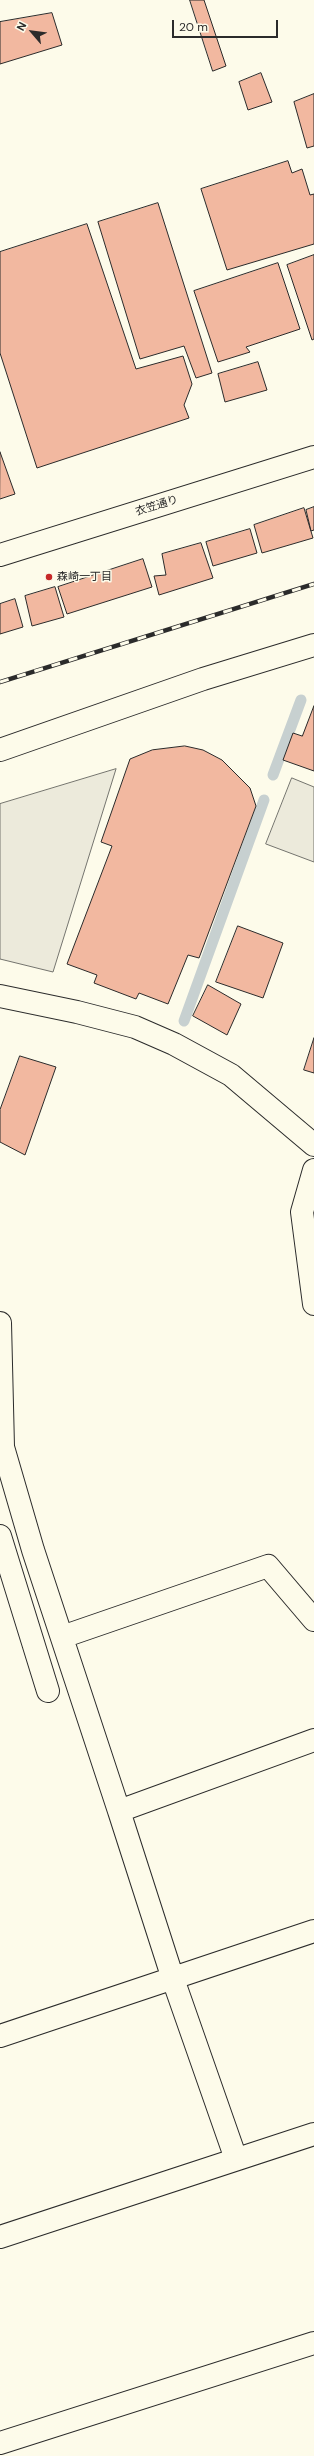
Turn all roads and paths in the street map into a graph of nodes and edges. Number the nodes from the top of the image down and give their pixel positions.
1 (314, 458) edge
2 (0, 555) edge
3 (314, 645) edge
4 (0, 750) edge
5 (0, 998) edge
6 (314, 1145) edge
7 (314, 1170) edge
8 (314, 1304) edge
9 (0, 1324) edge
10 (1, 1448) edge
11 (0, 1536) edge
12 (314, 1620) edge
13 (62, 1637) junction
14 (48, 1691) dead end
15 (314, 1740) edge
16 (119, 1811) junction
17 (314, 1931) edge
18 (173, 1979) junction
19 (0, 2036) edge
20 (314, 2134) edge
21 (236, 2159) junction
22 (0, 2237) edge
23 (314, 2343) edge
24 (0, 2443) edge

1 - 2 street, 衣笠通り
3 - 4 street
5 - 6 street
7 - 8 street
9 - 10 street
10 - 13 street
11 - 14 street
12 - 13 street
13 - 16 street
15 - 16 street
16 - 18 street
17 - 18 street
18 - 19 street
18 - 21 street
20 - 21 street
21 - 22 street
23 - 24 street

